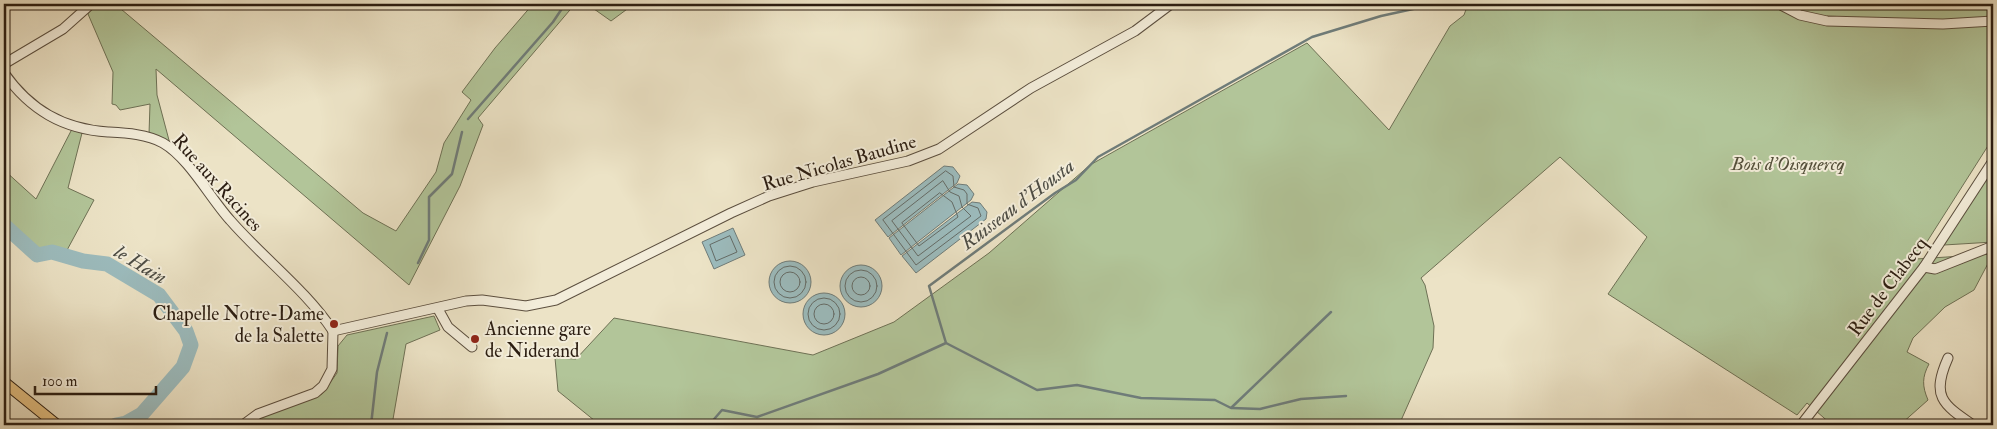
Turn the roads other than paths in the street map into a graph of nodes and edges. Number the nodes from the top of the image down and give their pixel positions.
1 (1171, 4) edge
2 (1779, 4) edge
3 (89, 6) edge
4 (1993, 21) edge
5 (4, 64) edge
6 (4, 73) edge
7 (1993, 161) edge
8 (1993, 246) edge
9 (1924, 267) junction
10 (438, 309) junction
11 (333, 331) junction
12 (472, 347) dead end
13 (1948, 358) dead end
14 (4, 382) edge
15 (57, 425) edge
16 (243, 425) edge
17 (1801, 425) edge
18 (1974, 425) edge

1 - 10 street, Rue Nicolas Baudine
2 - 4 street
3 - 5 street
6 - 11 street, Rue aux Racines
7 - 9 street, Rue de Clabecq
8 - 9 street
9 - 17 street, Rue de Clabecq
10 - 11 street, Rue Nicolas Baudine
10 - 12 street
11 - 16 street
13 - 18 street
14 - 15 main road

